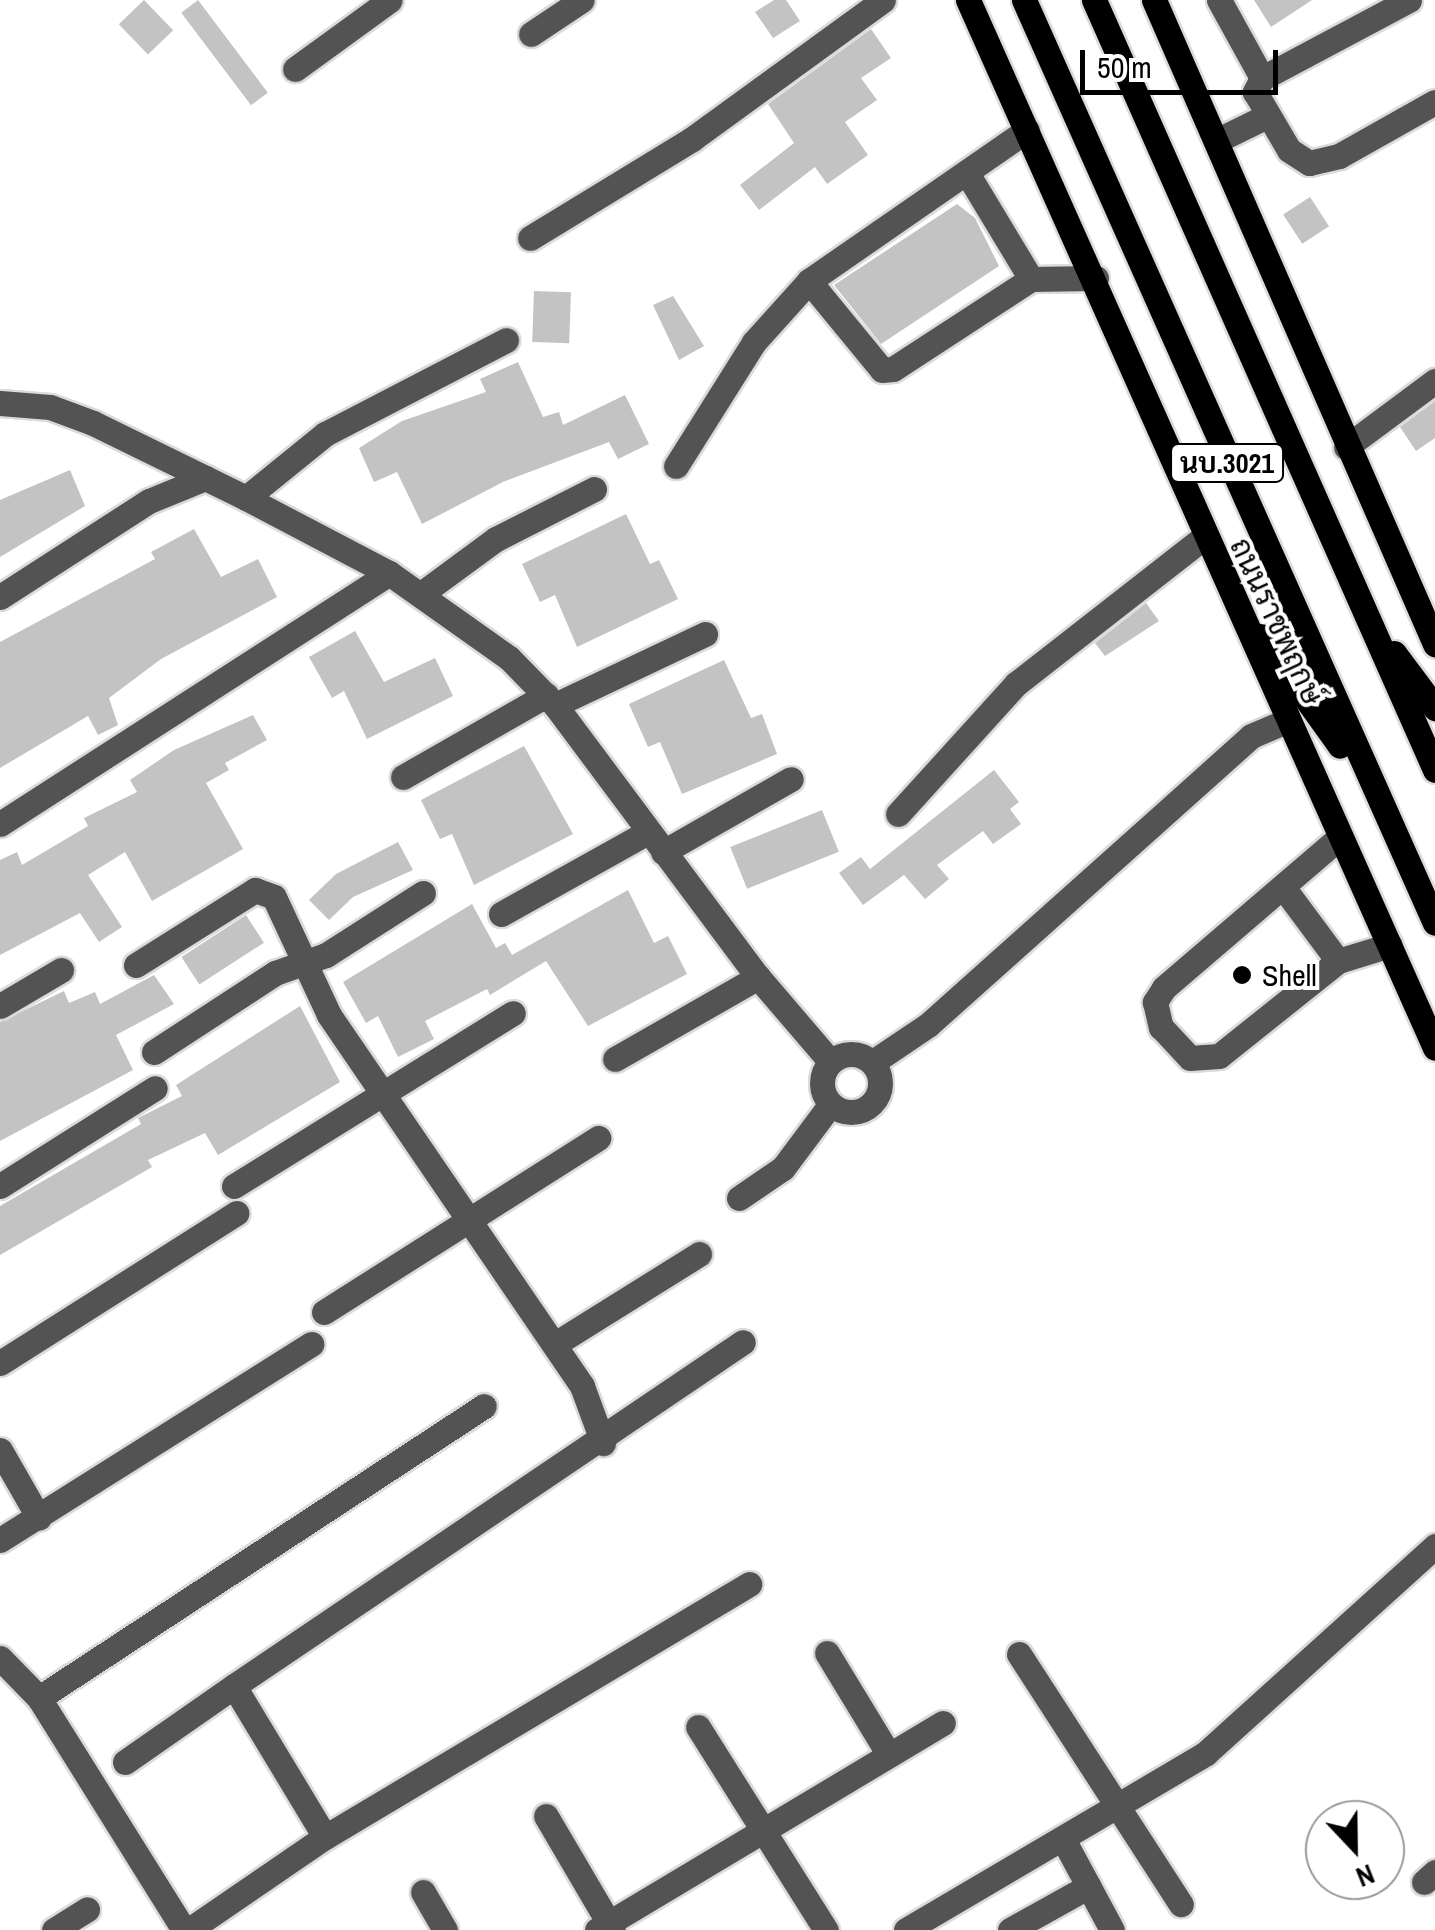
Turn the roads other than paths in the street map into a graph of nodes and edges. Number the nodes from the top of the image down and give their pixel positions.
1 (390, 0) edge
2 (582, 0) edge
3 (883, 0) edge
4 (968, 0) edge
5 (1024, 0) edge
6 (1094, 0) edge
7 (1154, 0) edge
8 (1219, 0) edge
9 (1403, 0) edge
10 (532, 34) dead end
11 (295, 68) dead end
12 (1262, 78) junction
13 (1435, 102) edge
14 (1267, 116) junction
15 (1027, 130) junction
16 (1218, 140) junction
17 (967, 173) junction
18 (530, 238) dead end
19 (1096, 278) junction
20 (1031, 280) junction
21 (808, 281) junction
22 (506, 340) dead end
23 (1435, 381) edge
24 (0, 403) edge
25 (1346, 447) junction
26 (676, 466) dead end
27 (205, 478) junction
28 (594, 489) dead end
29 (246, 498) junction
30 (1203, 538) junction
31 (389, 574) junction
32 (421, 594) junction
33 (1230, 594) junction
34 (1356, 594) junction
35 (0, 597) edge
36 (705, 634) dead end
37 (1435, 644) edge
38 (550, 700) junction
39 (1435, 708) edge
40 (1287, 721) junction
41 (1435, 770) edge
42 (403, 776) dead end
43 (791, 779) dead end
44 (1378, 798) junction
45 (898, 814) dead end
46 (0, 824) edge
47 (1340, 837) junction
48 (656, 842) junction
49 (1283, 887) junction
50 (423, 893) dead end
51 (501, 914) dead end
52 (1435, 923) edge
53 (1390, 946) junction
54 (1338, 960) junction
55 (302, 964) junction
56 (136, 965) dead end
57 (61, 970) dead end
58 (758, 977) junction
59 (0, 1006) edge
60 (514, 1014) dead end
61 (1435, 1048) edge
62 (154, 1052) dead end
63 (615, 1058) dead end
64 (830, 1061) junction
65 (874, 1062) junction
66 (155, 1088) dead end
67 (384, 1094) junction
68 (830, 1106) junction
69 (598, 1138) dead end
70 (0, 1186) edge
71 (234, 1186) dead end
72 (740, 1198) dead end
73 (236, 1213) dead end
74 (470, 1220) junction
75 (698, 1254) dead end
76 (324, 1312) dead end
77 (743, 1342) dead end
78 (310, 1344) dead end
79 (554, 1344) junction
80 (0, 1363) edge
81 (484, 1406) dead end
82 (603, 1443) junction
83 (0, 1450) edge
84 (39, 1518) junction
85 (0, 1540) edge
86 (1435, 1546) edge
87 (749, 1584) dead end
88 (827, 1653) dead end
89 (1019, 1654) dead end
90 (0, 1658) edge
91 (234, 1686) junction
92 (39, 1698) junction
93 (943, 1723) dead end
94 (698, 1728) dead end
95 (889, 1754) junction
96 (125, 1762) dead end
97 (1117, 1808) junction
98 (546, 1816) dead end
99 (763, 1828) junction
100 (325, 1837) junction
101 (1063, 1839) junction
102 (1088, 1886) junction
103 (424, 1892) dead end
104 (1181, 1904) dead end
105 (87, 1910) dead end
106 (606, 1928) edge
107 (54, 1930) edge
108 (187, 1930) edge
109 (446, 1930) edge
110 (826, 1930) edge
111 (906, 1930) edge
112 (1010, 1930) edge
113 (1112, 1930) edge

1 - 11 street
2 - 10 street
3 - 18 street
4 - 15 main road, ถนนราชพฤกษ์ / นบ.3021
5 - 44 main road, ถนนราชพฤกษ์ / นบ.3021
6 - 34 main road, นบ.3021
7 - 16 main road
8 - 12 street
9 - 12 street
12 - 14 street
13 - 14 street
14 - 16 street
15 - 17 street
15 - 19 main road, ถนนราชพฤกษ์ / นบ.3021
16 - 25 main road
17 - 20 street
17 - 21 street
19 - 20 street
19 - 30 main road, ถนนราชพฤกษ์ / นบ.3021
20 - 21 street
21 - 26 street
22 - 29 street
23 - 25 street
24 - 27 street
25 - 37 main road
27 - 29 street
27 - 35 street
28 - 32 street
29 - 31 street
30 - 33 main road, ถนนราชพฤกษ์ / นบ.3021
30 - 45 street
31 - 32 street
31 - 46 street
32 - 38 street
33 - 40 main road, ถนนราชพฤกษ์ / นบ.3021
33 - 44 main road
34 - 39 main road
34 - 41 main road, นบ.3021
36 - 38 street
38 - 42 street
38 - 48 street
40 - 47 main road, ถนนราชพฤกษ์ / นบ.3021
40 - 65 street
43 - 48 street
44 - 52 main road, ถนนราชพฤกษ์ / นบ.3021
47 - 49 street
47 - 53 main road, ถนนราชพฤกษ์ / นบ.3021
48 - 51 street
48 - 58 street
49 - 54 street
49 - 54 street
50 - 55 street
53 - 54 street
53 - 61 main road, ถนนราชพฤกษ์ / นบ.3021
55 - 56 street
55 - 62 street
55 - 67 street
57 - 59 street
58 - 63 street
58 - 64 street
60 - 67 street
64 - 65 street
64 - 68 street
65 - 68 street
66 - 70 street
67 - 71 street
67 - 74 street
68 - 72 street
69 - 74 street
73 - 80 street
74 - 76 street
74 - 79 street
75 - 79 street
77 - 82 street
78 - 84 street
79 - 82 street
81 - 92 street
82 - 91 street
83 - 84 street
84 - 85 street
86 - 97 street
87 - 100 street
88 - 95 street
89 - 97 street
90 - 92 street
91 - 96 street
91 - 100 street
92 - 108 street
93 - 95 street
94 - 99 street
95 - 99 street
97 - 101 street
97 - 104 street
98 - 106 street
99 - 106 street
99 - 110 street
100 - 108 street
101 - 102 street
101 - 111 street
102 - 112 street
102 - 113 street
103 - 109 street
105 - 107 street

